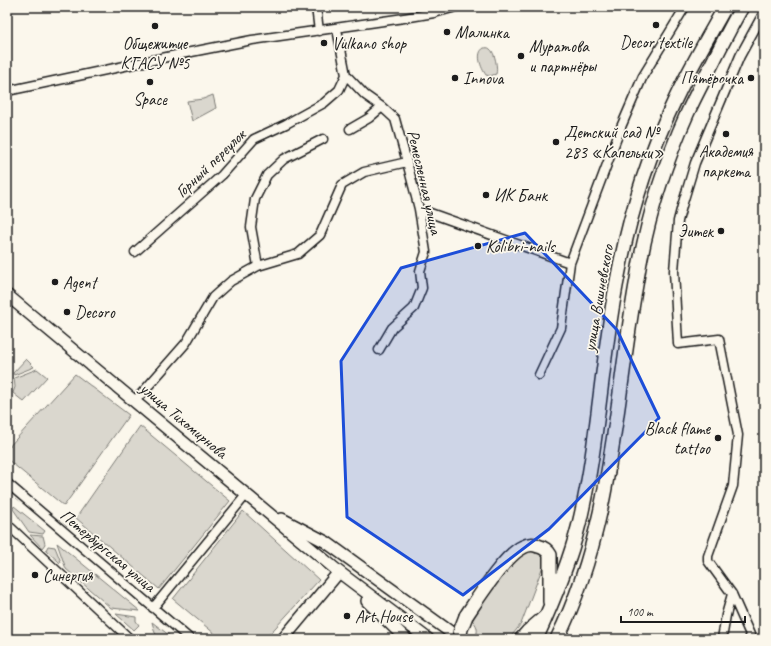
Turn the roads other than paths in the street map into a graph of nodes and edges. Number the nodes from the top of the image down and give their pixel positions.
1 (316, 7) edge
2 (456, 7) edge
3 (685, 7) edge
4 (725, 7) edge
5 (742, 7) edge
6 (764, 12) edge
7 (337, 29) junction
8 (319, 31) junction
9 (346, 75) junction
10 (7, 91) edge
11 (382, 107) junction
12 (350, 129) dead end
13 (323, 139) dead end
14 (407, 162) junction
15 (419, 209) junction
16 (135, 252) dead end
17 (570, 263) junction
18 (258, 266) junction
19 (7, 295) edge
20 (379, 350) dead end
21 (539, 375) dead end
22 (135, 401) junction
23 (7, 484) edge
24 (246, 495) junction
25 (264, 509) junction
26 (7, 522) edge
27 (339, 572) junction
28 (732, 594) junction
29 (153, 608) junction
30 (549, 611) junction
31 (130, 639) edge
32 (190, 639) edge
33 (283, 639) edge
34 (406, 639) edge
35 (428, 639) edge
36 (460, 639) edge
37 (520, 639) edge
38 (536, 639) edge
39 (557, 639) edge
40 (722, 639) edge
41 (752, 639) edge

1 - 8 street
2 - 7 street
3 - 17 street
4 - 30 main road, улица Вишневского
5 - 39 main road, улица Вишневского
6 - 28 street
7 - 8 street
7 - 9 street
8 - 10 street
9 - 11 street, Ремесленная улица
9 - 16 street, Горный переулок
11 - 12 street
11 - 14 street, Ремесленная улица
13 - 18 street
14 - 15 street, Ремесленная улица
14 - 18 street
15 - 17 street
15 - 20 street, Ремесленная улица
17 - 21 street
18 - 22 street
19 - 22 main road, улица Тихомирнова
22 - 24 main road, улица Тихомирнова
23 - 29 street, Петербургская улица
24 - 25 main road, улица Тихомирнова
24 - 29 street
25 - 27 main road, улица Тихомирнова
25 - 36 main road
26 - 31 street
27 - 33 main road
27 - 34 main road
27 - 35 main road
28 - 40 street
28 - 41 street
29 - 32 street, Петербургская улица
30 - 36 main road, bridge
30 - 37 main road
30 - 38 main road, улица Вишневского

